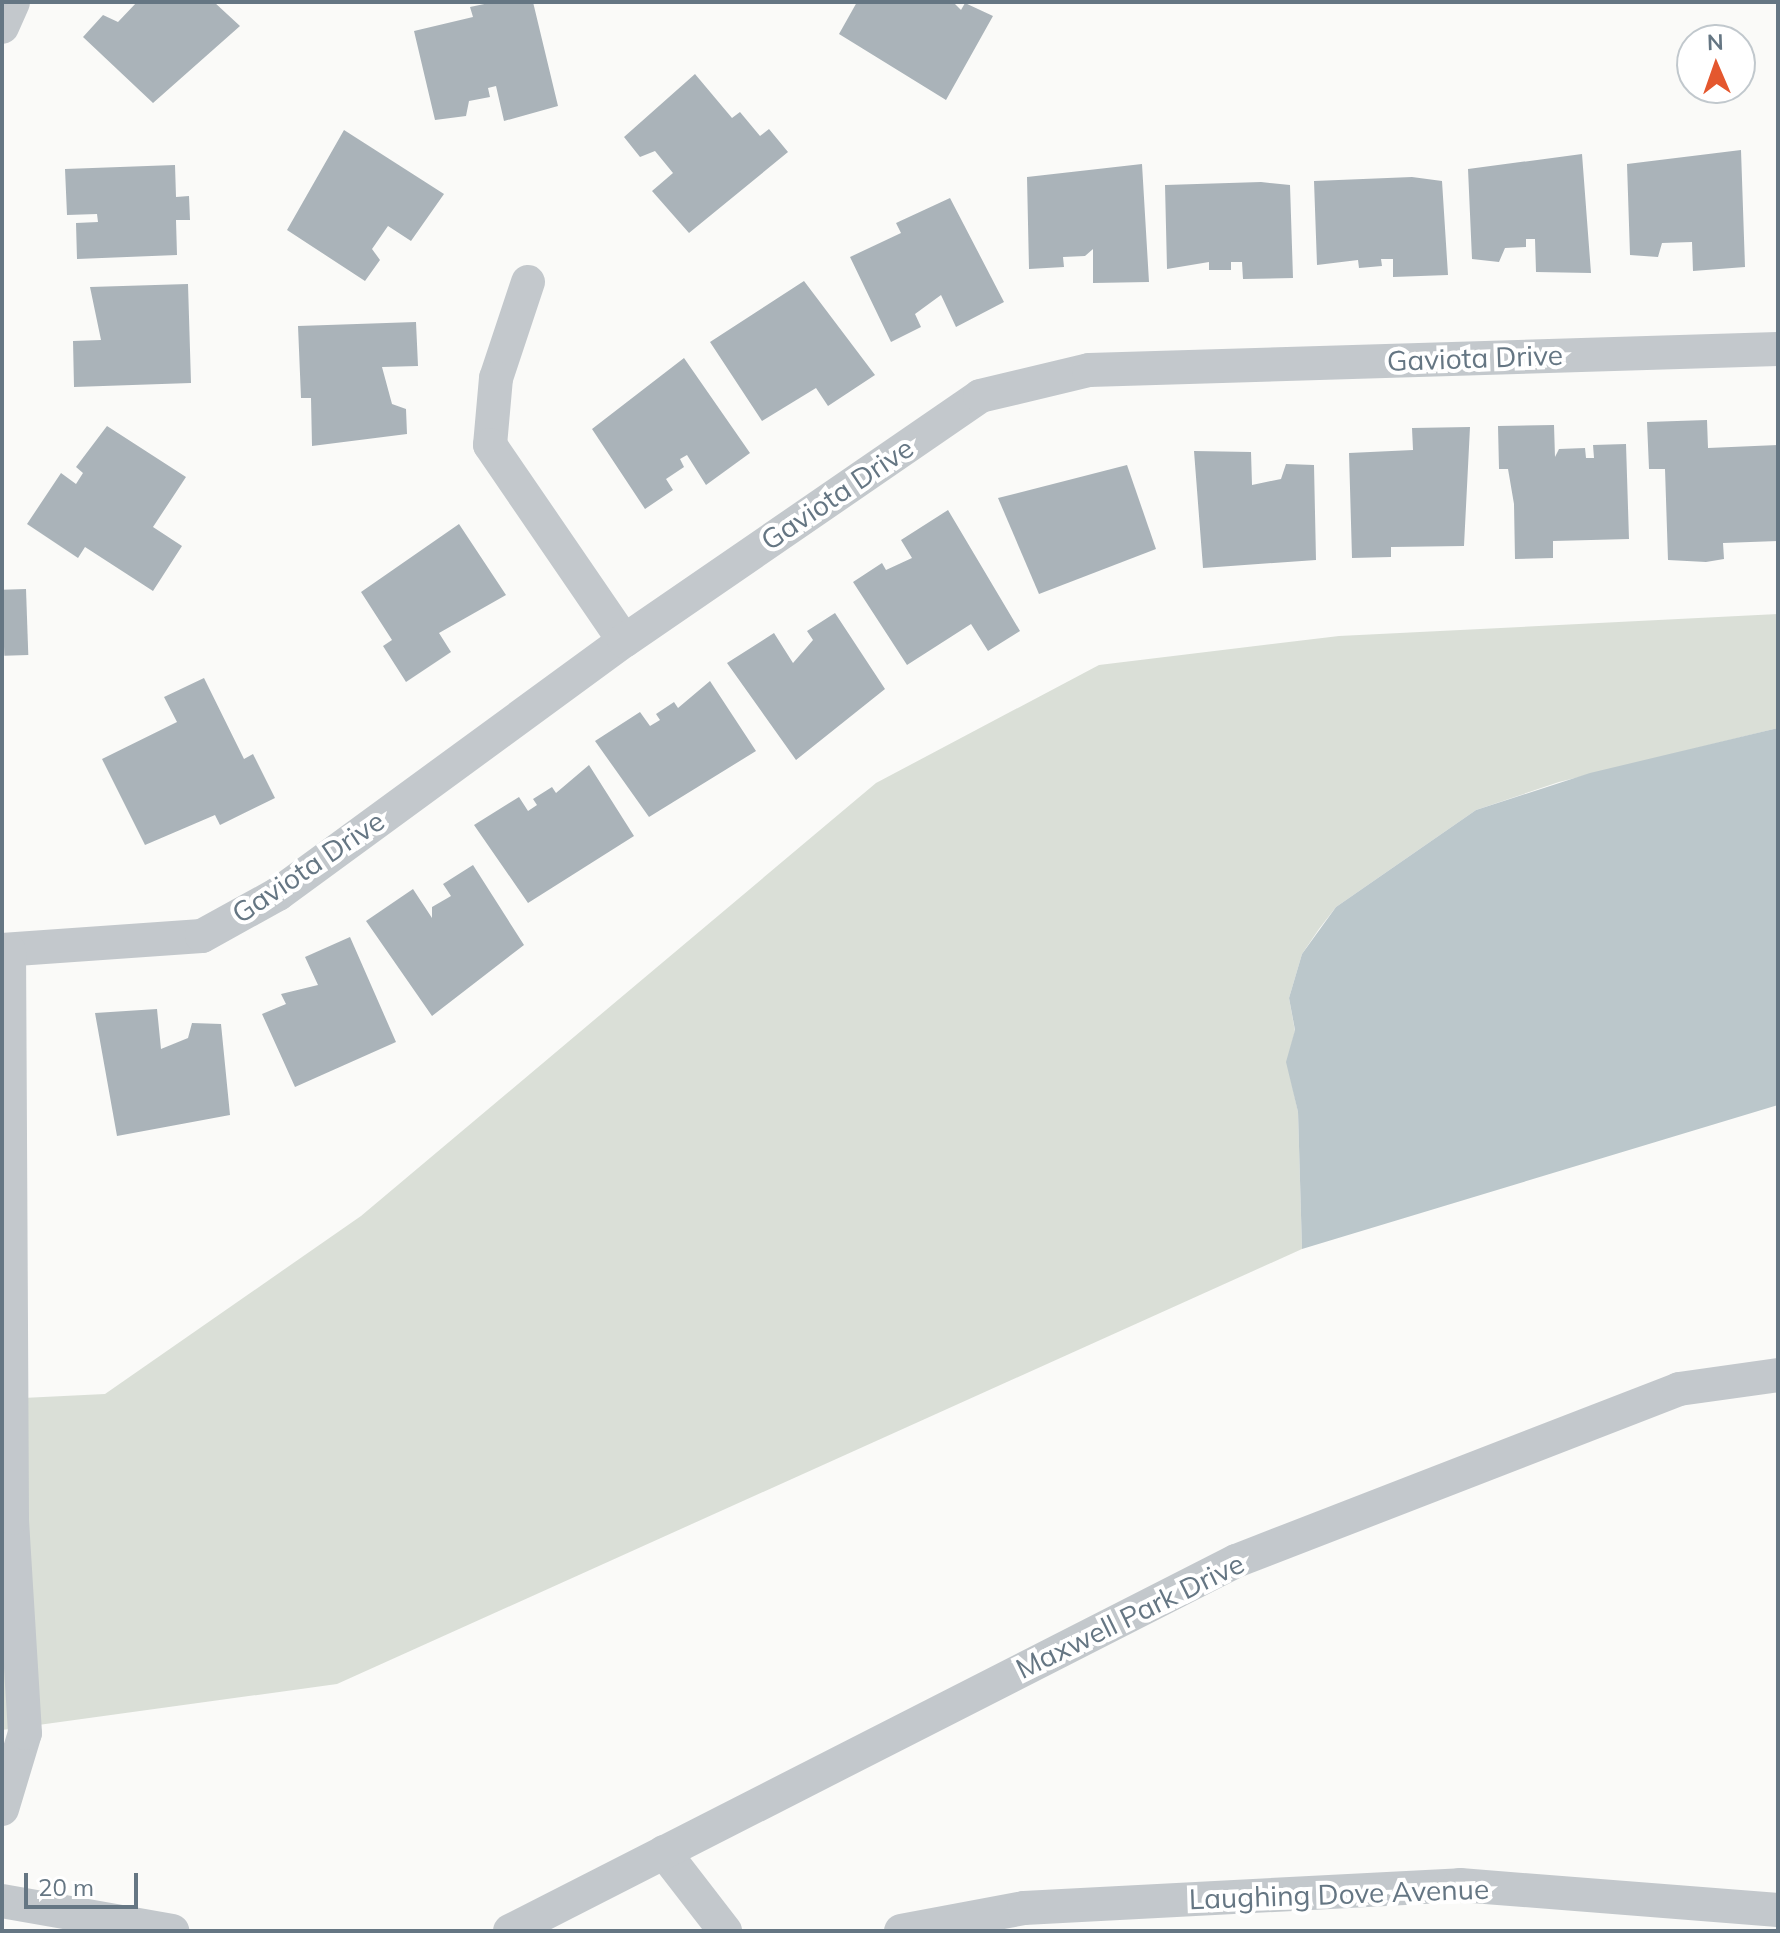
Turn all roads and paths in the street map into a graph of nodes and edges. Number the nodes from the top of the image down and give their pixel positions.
1 (13, 2) edge
2 (2, 27) edge
3 (528, 282) dead end
4 (1778, 349) edge
5 (624, 641) junction
6 (5, 950) edge
7 (1778, 1375) edge
8 (2, 1809) edge
9 (664, 1852) junction
10 (2, 1901) edge
11 (1778, 1910) edge
12 (172, 1931) edge
13 (510, 1931) edge
14 (725, 1931) edge
15 (901, 1931) edge

1 - 2 street
3 - 5 street
4 - 5 street, Gaviota Drive
5 - 6 street, Gaviota Drive
6 - 8 street
7 - 9 street, Maxwell Park Drive
9 - 13 street, Maxwell Park Drive
9 - 14 street
10 - 12 street
11 - 15 street, Laughing Dove Avenue

